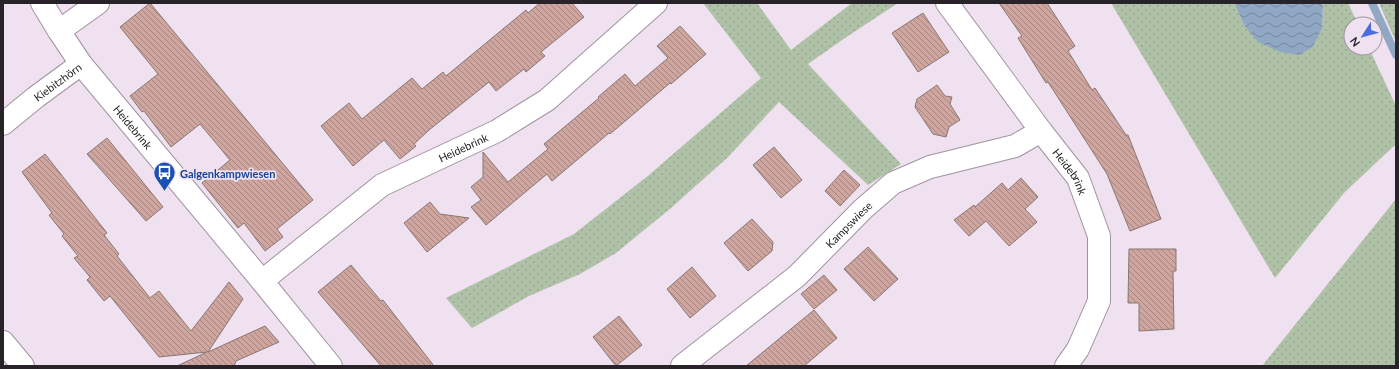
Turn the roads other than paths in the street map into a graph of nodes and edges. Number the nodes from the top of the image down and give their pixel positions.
1 (42, 3) edge
2 (98, 3) edge
3 (656, 3) edge
4 (947, 3) edge
5 (58, 31) junction
6 (81, 64) junction
7 (3, 124) edge
8 (1041, 131) junction
9 (262, 281) junction
10 (3, 342) edge
11 (23, 366) edge
12 (331, 366) edge
13 (682, 366) edge
14 (1066, 366) edge

1 - 5 street, Kiebitzhörn
2 - 5 street
3 - 9 street, Heidebrink
4 - 8 street, Heidebrink
5 - 6 street, Kiebitzhörn
6 - 7 street, Kiebitzhörn
6 - 9 street, Heidebrink
8 - 13 street, Kampswiese
8 - 14 street, Heidebrink
9 - 12 street, Heidebrink
10 - 11 street

